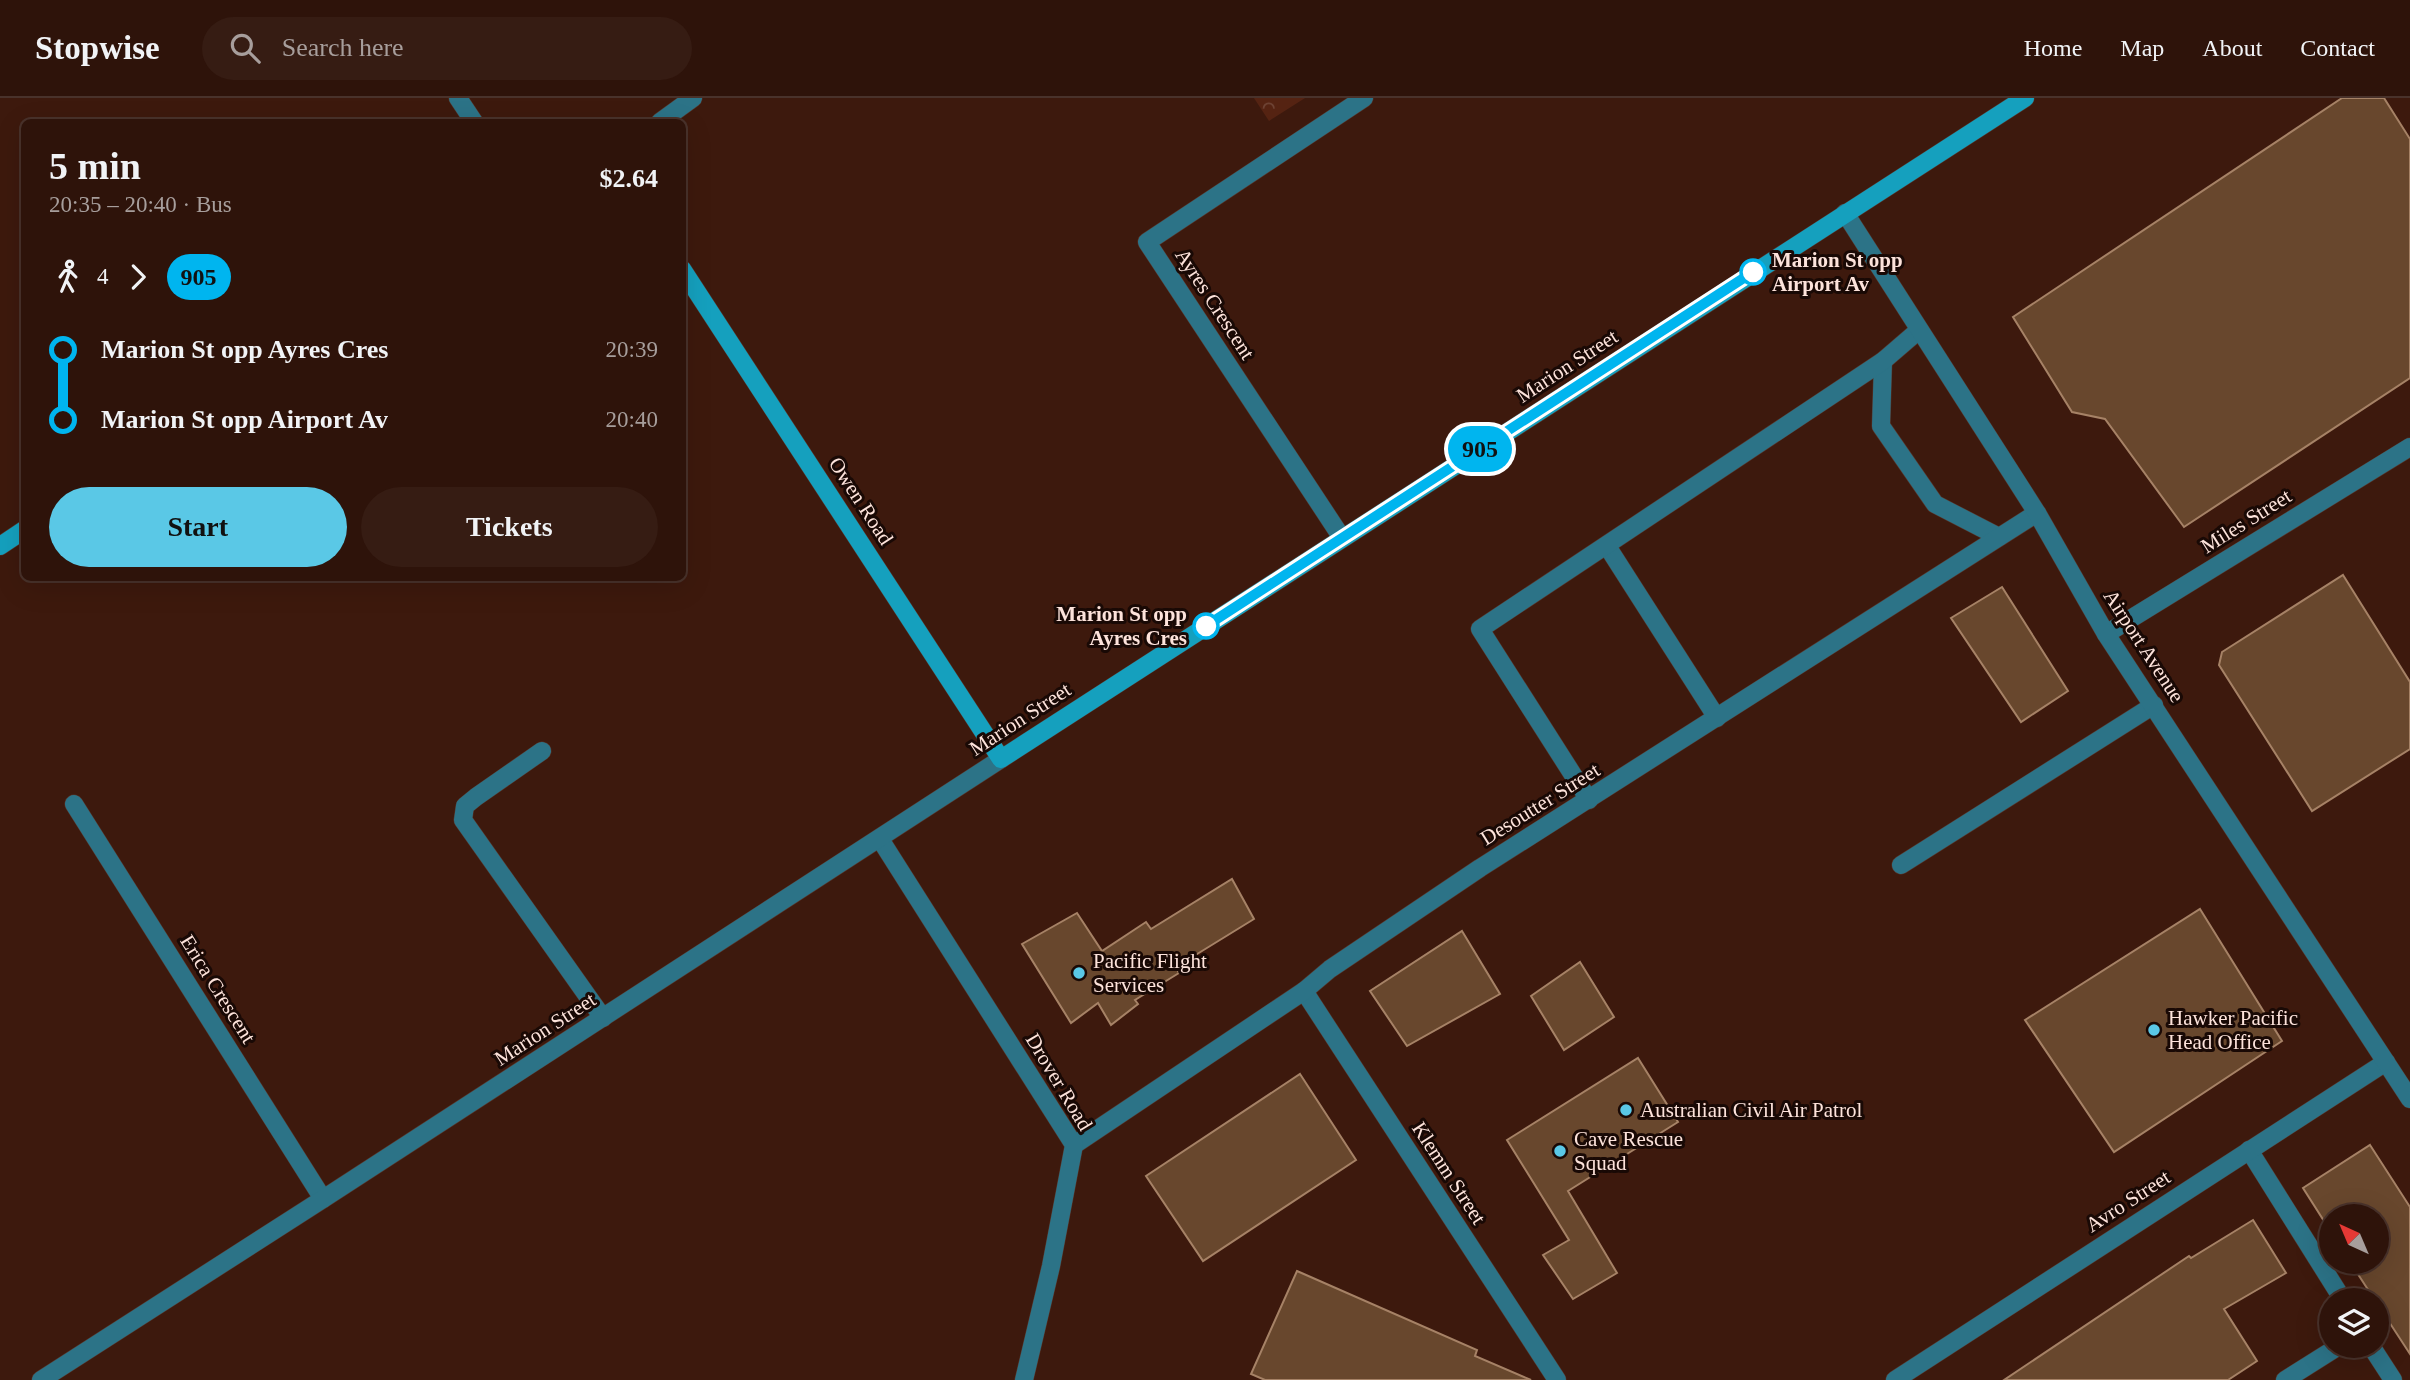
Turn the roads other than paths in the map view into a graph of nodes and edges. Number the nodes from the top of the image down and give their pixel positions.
1 (458, 98) edge
2 (693, 98) edge
3 (1364, 98) edge
4 (2025, 98) edge
5 (472, 119) edge
6 (664, 119) edge
7 (1845, 213) junction
8 (686, 275) edge
9 (1919, 330) junction
10 (1883, 362) junction
11 (2410, 447) edge
12 (2037, 513) junction
13 (21, 532) edge
14 (1999, 537) junction
15 (1342, 538) junction
16 (0, 546) edge
17 (1607, 546) junction
18 (2106, 634) junction
19 (2154, 705) junction
20 (1717, 718) junction
21 (542, 751) dead end
22 (1001, 758) junction
23 (1589, 800) junction
24 (74, 804) dead end
25 (880, 839) junction
26 (1900, 865) dead end
27 (1304, 991) junction
28 (603, 1018) junction
29 (2386, 1062) junction
30 (2410, 1099) edge
31 (1074, 1145) junction
32 (2249, 1150) junction
33 (323, 1199) junction
34 (2335, 1288) edge
35 (2320, 1358) edge
36 (2379, 1358) edge
37 (41, 1380) edge
38 (1024, 1380) edge
39 (1557, 1380) edge
40 (1895, 1380) edge
41 (2285, 1380) edge
42 (2393, 1380) edge

1 - 5 street
2 - 6 street
3 - 15 street, Ayres Crescent
4 - 7 main road, Marion Street
7 - 9 street, Airport Avenue
7 - 15 main road, Marion Street
8 - 22 main road, Owen Road
9 - 10 street
9 - 12 street, Airport Avenue
10 - 14 street
10 - 17 street
11 - 18 street, Miles Street
12 - 14 street, Desoutter Street
12 - 18 street, Airport Avenue
13 - 16 main road
14 - 20 street, Desoutter Street
15 - 22 main road, Marion Street
17 - 20 street
17 - 23 street
18 - 19 street, Airport Avenue
19 - 26 street
19 - 29 street, Airport Avenue
20 - 23 street, Desoutter Street
21 - 28 street
22 - 25 street, Marion Street
23 - 27 street, Desoutter Street
24 - 33 street, Erica Crescent
25 - 28 street, Marion Street
25 - 31 street, Drover Road
27 - 31 street, Desoutter Street
27 - 39 street, Klemm Street
28 - 33 street, Marion Street
29 - 30 street, Airport Avenue
29 - 32 street, Avro Street
31 - 38 street, Drover Road
32 - 34 street
32 - 40 street, Avro Street
33 - 37 street, Marion Street
35 - 41 street
36 - 42 street

